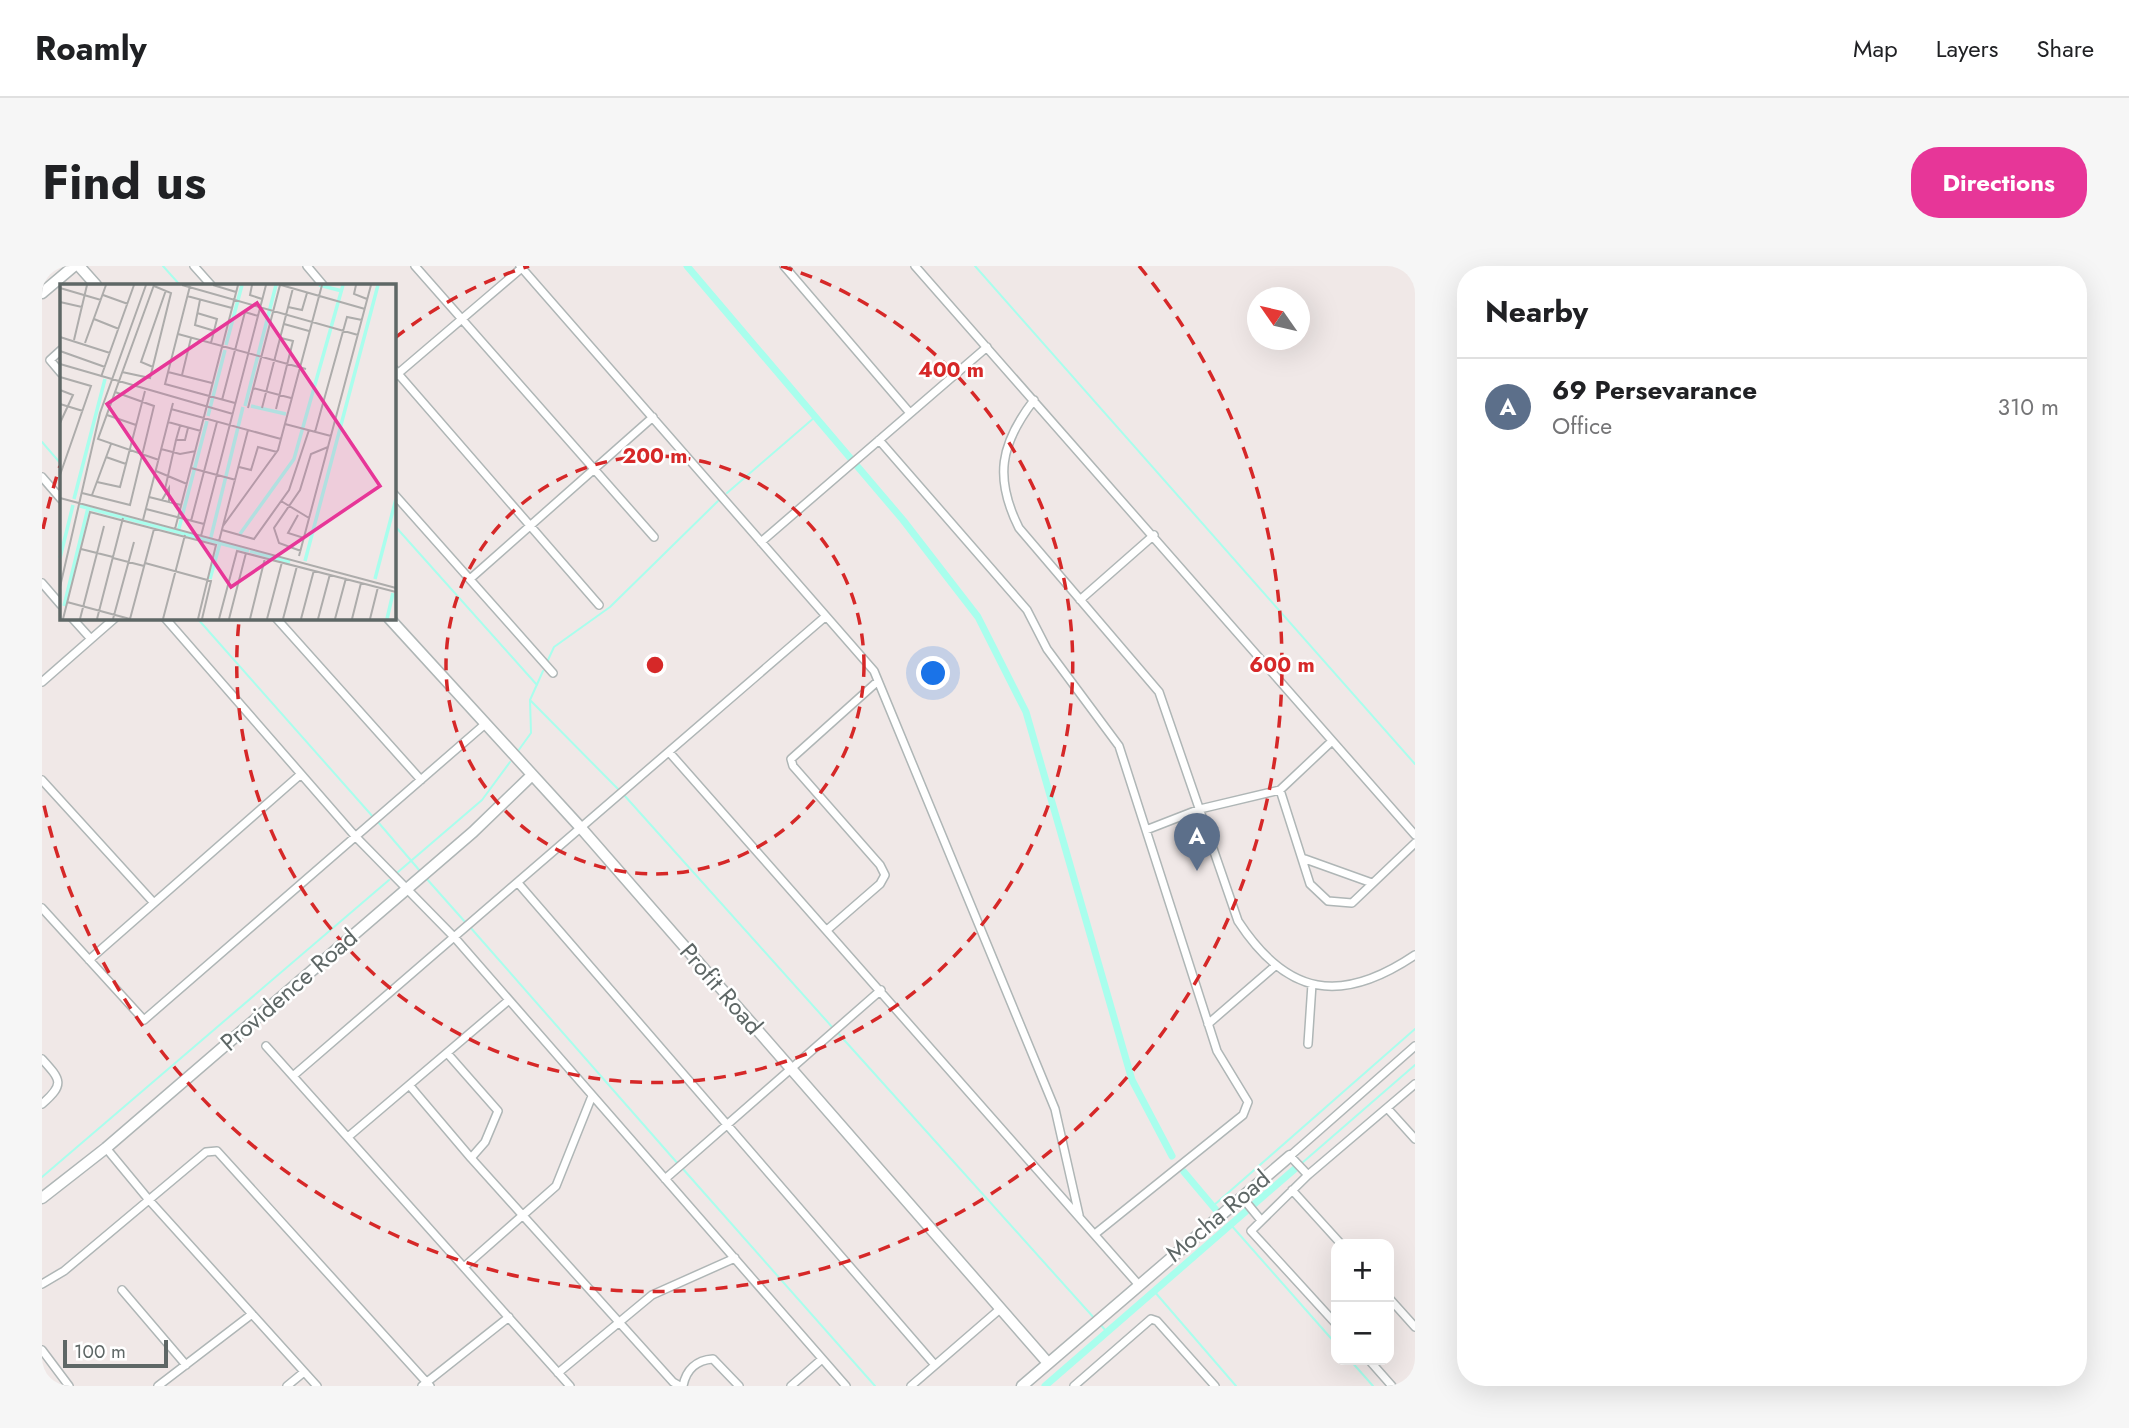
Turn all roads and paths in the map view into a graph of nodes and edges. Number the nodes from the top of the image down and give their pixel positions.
1 (74, 266) edge
2 (79, 266) edge
3 (194, 266) edge
4 (307, 266) edge
5 (415, 266) edge
6 (784, 266) edge
7 (915, 266) edge
8 (522, 267) edge
9 (95, 284) edge
10 (210, 284) edge
11 (322, 284) edge
12 (42, 293) edge
13 (463, 319) junction
14 (987, 347) junction
15 (60, 351) edge
16 (60, 372) edge
17 (396, 372) edge
18 (396, 374) edge
19 (1034, 400) junction
20 (910, 413) junction
21 (653, 417) junction
22 (879, 440) junction
23 (593, 470) junction
24 (42, 477) edge
25 (396, 496) edge
26 (60, 498) edge
27 (530, 527) junction
28 (1154, 535) junction
29 (654, 537) dead end
30 (761, 542) junction
31 (470, 579) junction
32 (42, 583) edge
33 (1080, 600) junction
34 (60, 605) edge
35 (599, 605) dead end
36 (827, 616) junction
37 (74, 620) edge
38 (113, 620) edge
39 (167, 620) edge
40 (278, 620) edge
41 (392, 620) edge
42 (91, 639) junction
43 (552, 673) dead end
44 (878, 681) junction
45 (42, 682) edge
46 (484, 725) junction
47 (1332, 741) junction
48 (669, 752) junction
49 (301, 774) junction
50 (531, 776) junction
51 (42, 780) edge
52 (421, 780) junction
53 (1280, 790) junction
54 (1200, 809) junction
55 (581, 828) junction
56 (1146, 830) junction
57 (1415, 835) edge
58 (355, 836) junction
59 (1415, 843) edge
60 (1305, 859) junction
61 (518, 883) junction
62 (1372, 883) junction
63 (406, 889) junction
64 (154, 903) junction
65 (42, 908) edge
66 (827, 930) junction
67 (454, 938) junction
68 (1415, 955) edge
69 (89, 960) junction
70 (1275, 966) junction
71 (1312, 984) junction
72 (881, 990) junction
73 (509, 1000) junction
74 (1208, 1024) junction
75 (1308, 1044) dead end
76 (266, 1046) dead end
77 (1415, 1046) edge
78 (447, 1053) junction
79 (42, 1059) edge
80 (792, 1070) junction
81 (293, 1076) junction
82 (1415, 1084) edge
83 (410, 1086) junction
84 (592, 1096) junction
85 (42, 1104) edge
86 (1388, 1109) junction
87 (728, 1124) junction
88 (348, 1137) junction
89 (1415, 1139) edge
90 (106, 1148) junction
91 (1290, 1156) junction
92 (471, 1158) junction
93 (1308, 1175) junction
94 (665, 1179) junction
95 (1292, 1190) junction
96 (42, 1198) edge
97 (1243, 1199) junction
98 (149, 1200) junction
99 (524, 1215) junction
100 (1079, 1215) junction
101 (1260, 1219) junction
102 (1095, 1234) junction
103 (1336, 1239) edge
104 (735, 1258) junction
105 (464, 1266) junction
106 (42, 1284) edge
107 (1138, 1284) junction
108 (122, 1290) dead end
109 (1392, 1302) edge
110 (1000, 1309) junction
111 (252, 1314) junction
112 (509, 1317) junction
113 (1331, 1319) edge
114 (618, 1321) junction
115 (1415, 1328) edge
116 (42, 1350) edge
117 (822, 1359) junction
118 (1048, 1363) junction
119 (186, 1365) junction
120 (936, 1365) junction
121 (1373, 1365) edge
122 (304, 1372) junction
123 (558, 1373) junction
124 (426, 1385) edge
125 (69, 1386) edge
126 (158, 1386) edge
127 (287, 1386) edge
128 (317, 1386) edge
129 (570, 1386) edge
130 (682, 1386) edge
131 (739, 1386) edge
132 (791, 1386) edge
133 (846, 1386) edge
134 (911, 1386) edge
135 (1022, 1386) edge
136 (1074, 1386) edge
137 (1215, 1386) edge
138 (1392, 1386) edge

1 - 12 street
2 - 9 street
3 - 10 street
4 - 11 street
5 - 13 street
6 - 20 street
7 - 14 street
8 - 13 street
8 - 21 street
13 - 17 street
13 - 23 street
14 - 19 street
14 - 20 street
15 - 16 street
18 - 27 street
19 - 28 street
19 - 33 street
20 - 22 street
21 - 23 street
21 - 30 street
22 - 30 street
22 - 56 street
23 - 27 street
23 - 29 street
24 - 26 street
25 - 31 street
27 - 31 street
27 - 35 street
28 - 33 street
28 - 47 street
30 - 36 street
31 - 43 street
32 - 34 street
33 - 54 street
36 - 44 street
36 - 48 street
37 - 42 street
38 - 42 street
39 - 49 street
40 - 52 street
41 - 46 street, Profit Road
42 - 45 street
44 - 66 street
44 - 100 street
46 - 50 street, Profit Road
46 - 52 street
47 - 53 street
47 - 57 street
48 - 55 street
48 - 66 street
49 - 58 street
49 - 64 street
50 - 55 street, Profit Road
50 - 63 street, Providence Road
51 - 64 street
52 - 58 street
53 - 54 street
53 - 60 street
54 - 56 street
54 - 70 street
55 - 61 street
55 - 80 street, Profit Road
56 - 74 street
58 - 63 street
58 - 69 street
59 - 62 street
60 - 62 street
60 - 62 street
61 - 67 street
61 - 87 street
63 - 67 street
63 - 90 street, Providence Road
64 - 69 street
65 - 69 street
66 - 72 street
67 - 73 street
67 - 81 street
68 - 71 street
70 - 71 street
70 - 74 street
71 - 75 street
72 - 80 street
72 - 100 street
73 - 78 street
73 - 84 street
74 - 102 street
76 - 81 street
77 - 91 street, Mocha Road
78 - 83 street
78 - 92 street
79 - 85 street
80 - 87 street
80 - 110 street, Profit Road
81 - 88 street
82 - 86 street
83 - 88 street
83 - 92 street
84 - 94 street
84 - 99 street
86 - 89 street
86 - 93 street
87 - 94 street
87 - 120 street
88 - 105 street
90 - 96 street, Providence Road
90 - 98 street
91 - 93 street
91 - 97 street, Mocha Road
92 - 99 street
93 - 95 street
94 - 104 street
95 - 101 street
95 - 103 street
97 - 101 street
97 - 107 street, Mocha Road
98 - 106 street
98 - 111 street
98 - 124 street
99 - 105 street
99 - 114 street
100 - 102 street
101 - 113 street
102 - 107 street
104 - 114 street
104 - 117 street
105 - 112 street
107 - 118 street, Mocha Road
108 - 119 street
109 - 115 street
110 - 118 street, Profit Road
110 - 120 street
111 - 119 street
111 - 122 street
112 - 123 street
112 - 124 street
114 - 123 street
114 - 130 street
116 - 125 street
117 - 132 street
117 - 133 street
118 - 135 street, Mocha Road
119 - 126 street
120 - 134 street
121 - 138 street
122 - 127 street
122 - 128 street
123 - 129 street
130 - 131 street
136 - 137 street

